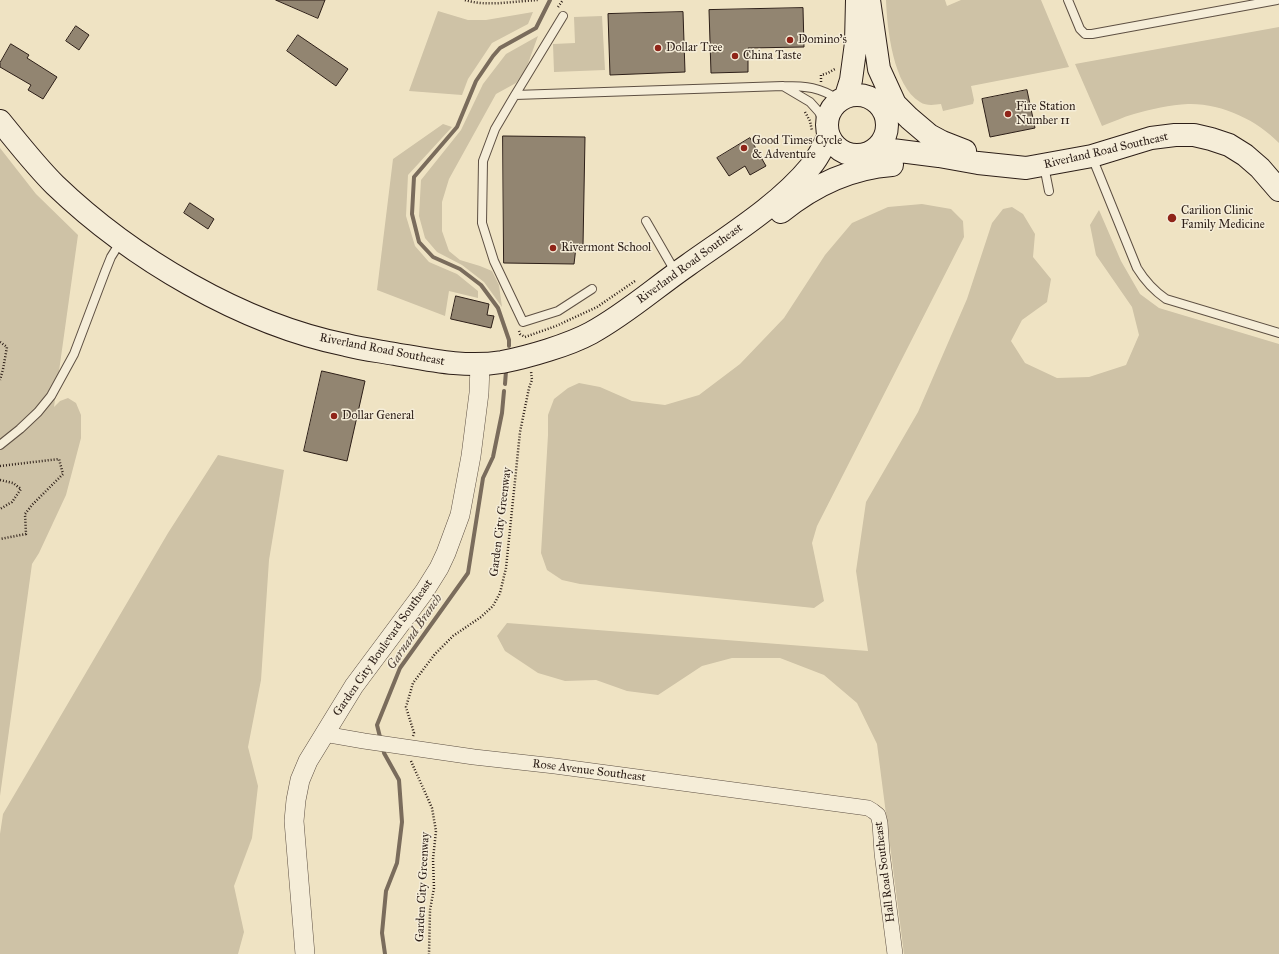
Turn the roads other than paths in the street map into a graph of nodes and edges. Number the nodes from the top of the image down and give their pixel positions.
1 (857, 0) edge
2 (870, 0) edge
3 (1068, 0) edge
4 (1277, 0) edge
5 (563, 16) dead end
6 (856, 43) junction
7 (783, 86) junction
8 (515, 95) junction
9 (870, 97) junction
10 (842, 98) junction
11 (0, 121) edge
12 (888, 124) junction
13 (823, 134) junction
14 (862, 155) junction
15 (939, 156) junction
16 (1092, 156) junction
17 (1004, 166) junction
18 (1035, 167) junction
19 (1279, 190) edge
20 (1050, 191) dead end
21 (786, 192) junction
22 (646, 221) dead end
23 (727, 238) junction
24 (121, 240) junction
25 (676, 273) junction
26 (592, 289) dead end
27 (1279, 333) edge
28 (480, 365) junction
29 (0, 445) edge
30 (324, 734) junction
31 (855, 806) joint
32 (305, 954) edge
33 (895, 954) edge

1 - 6 main road
2 - 17 main road
3 - 4 lane
5 - 8 lane
6 - 9 main road
6 - 10 main road
7 - 8 lane
7 - 10 lane
7 - 13 lane
8 - 26 lane
9 - 10 main road
9 - 12 main road
10 - 13 main road
11 - 24 main road, Riverland Road Southeast
12 - 14 main road
12 - 15 main road, Riverland Road Southeast
13 - 14 main road
13 - 21 main road, Riverland Road Southeast
14 - 15 main road, Riverland Road Southeast
14 - 21 main road, Riverland Road Southeast
15 - 17 main road, Riverland Road Southeast
16 - 18 main road, Riverland Road Southeast
16 - 19 main road, Riverland Road Southeast
16 - 27 lane
17 - 18 main road, Riverland Road Southeast
18 - 20 lane
18 - 23 main road
21 - 23 main road, Riverland Road Southeast
22 - 25 lane
23 - 25 main road, Riverland Road Southeast
24 - 28 main road, Riverland Road Southeast
24 - 29 lane
25 - 28 main road, Riverland Road Southeast
28 - 30 street, Garden City Boulevard Southeast
30 - 31 street, Rose Avenue Southeast
30 - 32 street, Garden City Boulevard Southeast
31 - 33 street, Hall Road Southeast

